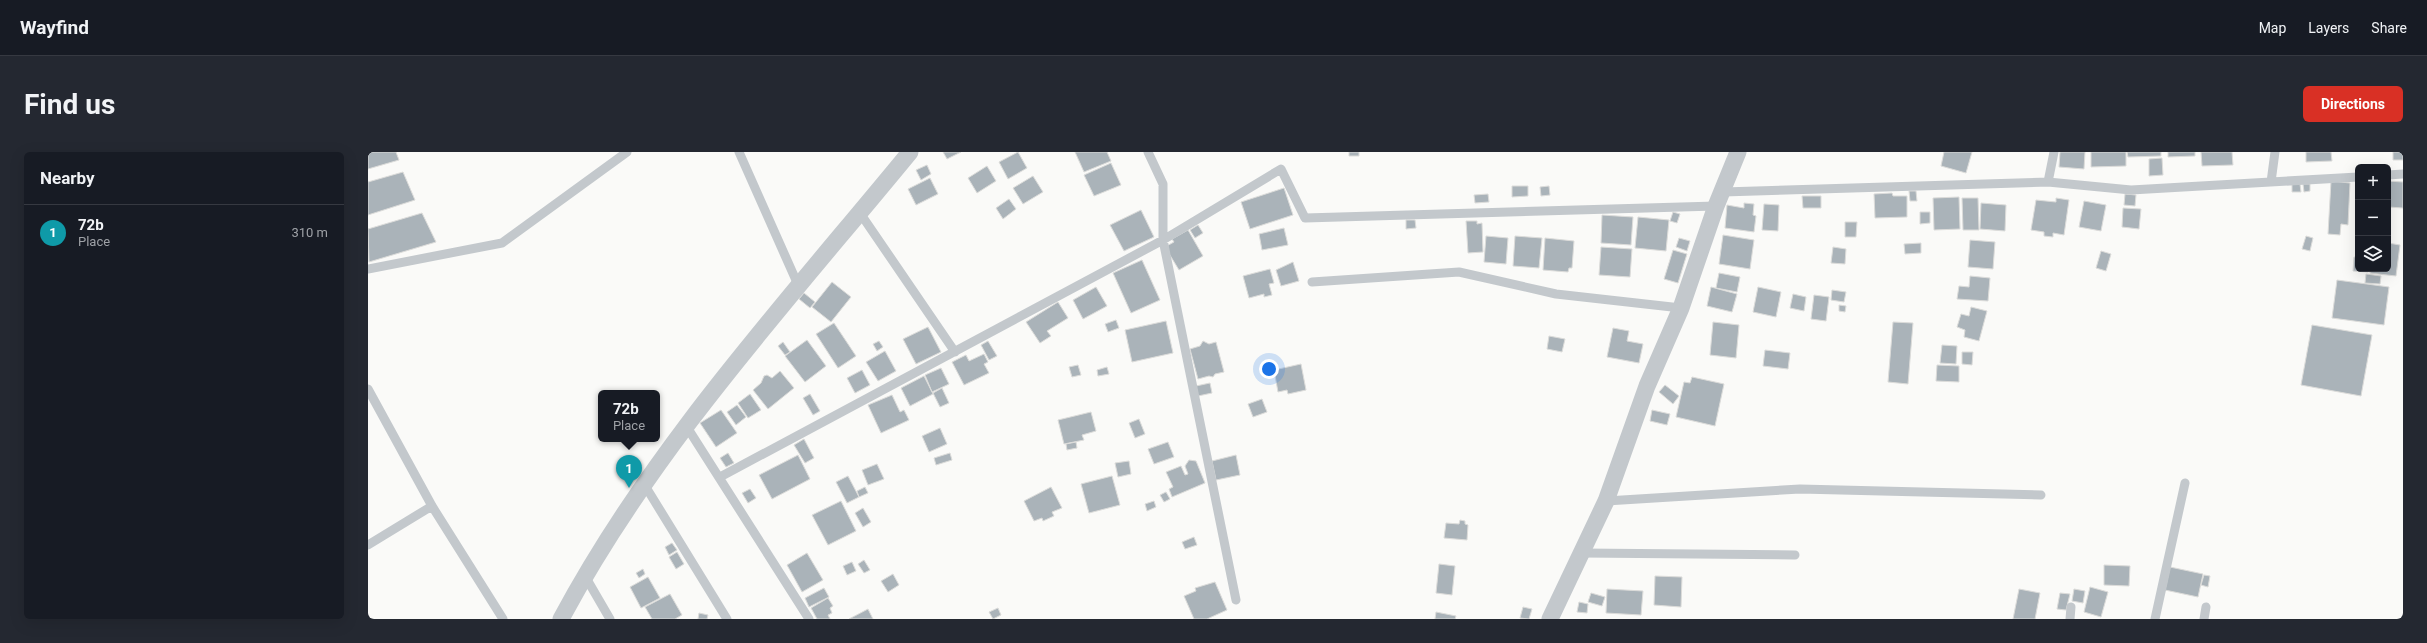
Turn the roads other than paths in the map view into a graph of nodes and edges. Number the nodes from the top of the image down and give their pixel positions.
1 (627, 152) edge
2 (739, 152) edge
3 (910, 152) edge
4 (1148, 152) edge
5 (1738, 152) edge
6 (2054, 152) edge
7 (2275, 152) edge
8 (2403, 174) edge
9 (2391, 175) edge
10 (2355, 177) edge
11 (2048, 182) junction
12 (2271, 182) junction
13 (1719, 199) junction
14 (860, 213) junction
15 (1163, 240) junction
16 (368, 269) edge
17 (1312, 282) dead end
18 (799, 287) junction
19 (1681, 308) junction
20 (955, 352) junction
21 (368, 389) edge
22 (685, 424) junction
23 (720, 477) junction
24 (2186, 482) dead end
25 (644, 484) junction
26 (2041, 495) dead end
27 (1606, 501) junction
28 (432, 506) junction
29 (368, 545) edge
30 (1582, 553) junction
31 (1796, 555) dead end
32 (584, 574) junction
33 (1236, 600) dead end
34 (2071, 607) dead end
35 (2206, 607) dead end
36 (503, 619) edge
37 (561, 619) edge
38 (610, 619) edge
39 (727, 619) edge
40 (809, 619) edge
41 (1550, 619) edge
42 (2070, 619) edge
43 (2155, 619) edge
44 (2204, 619) edge

1 - 16 lane
2 - 18 lane
3 - 14 street
4 - 15 lane
5 - 13 street
6 - 11 lane
7 - 12 lane
8 - 9 lane
10 - 12 lane
11 - 12 lane
11 - 13 lane
13 - 15 lane
13 - 19 street
14 - 18 street
14 - 20 lane
15 - 20 lane
15 - 33 lane
17 - 19 lane
18 - 22 street
19 - 27 street
20 - 23 lane
21 - 28 lane
22 - 23 lane
22 - 25 street
23 - 40 lane
24 - 43 lane
25 - 32 street
25 - 39 lane
26 - 27 lane
27 - 30 street
28 - 29 lane
28 - 36 lane
30 - 31 lane
30 - 41 street
32 - 37 street
32 - 38 lane
34 - 42 lane
35 - 44 lane

